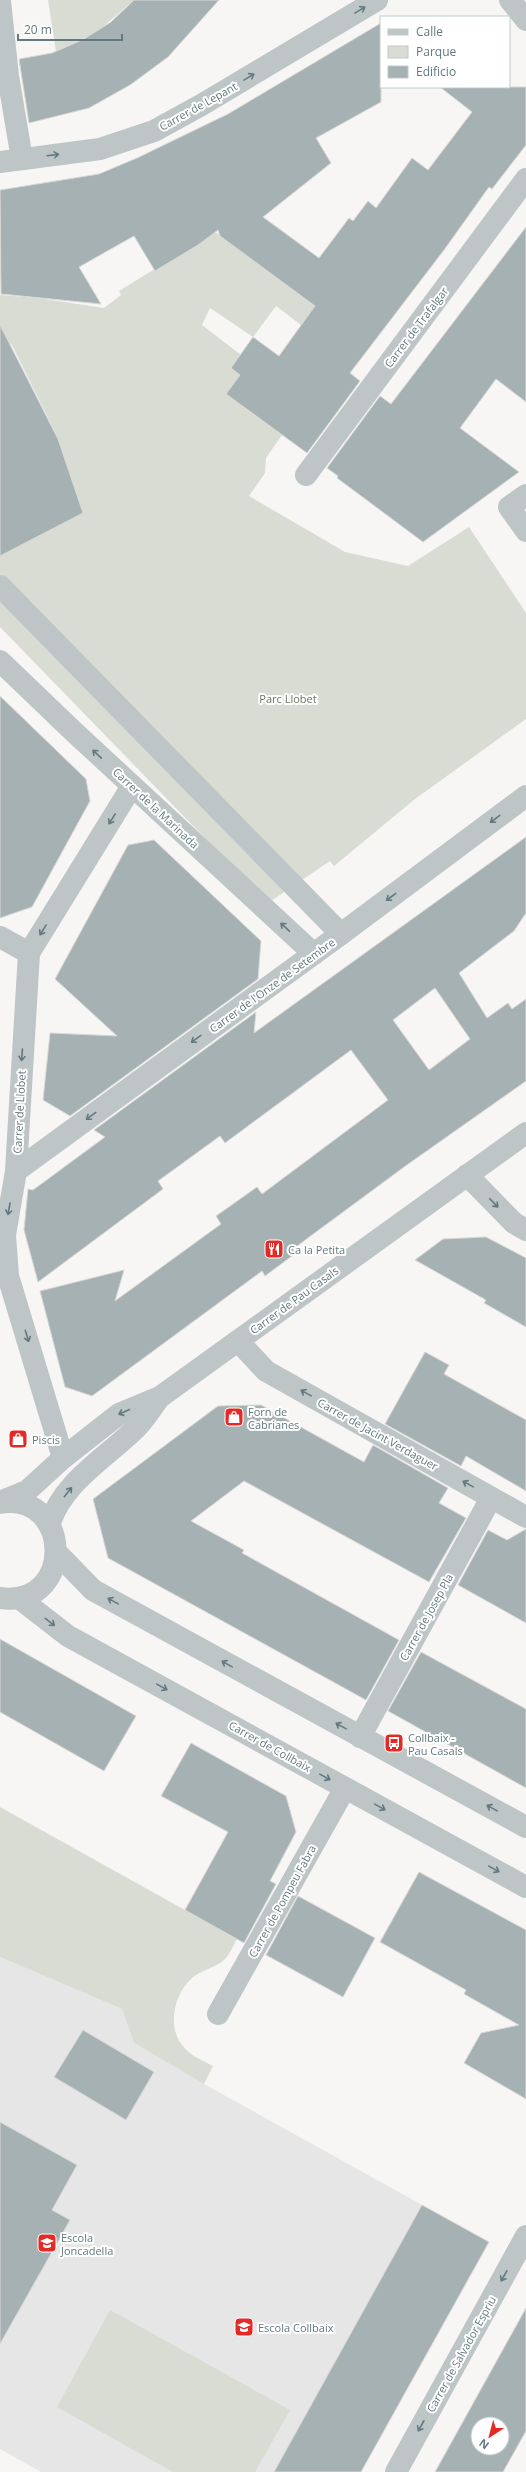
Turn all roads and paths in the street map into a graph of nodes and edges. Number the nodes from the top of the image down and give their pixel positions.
1 (377, 0) edge
2 (510, 0) edge
3 (0, 1) edge
4 (526, 20) edge
5 (22, 159) junction
6 (0, 162) edge
7 (526, 179) edge
8 (306, 476) dead end
9 (526, 495) edge
10 (526, 530) edge
11 (0, 586) edge
12 (0, 661) edge
13 (132, 786) junction
14 (526, 796) edge
15 (341, 934) junction
16 (0, 937) edge
17 (29, 953) junction
18 (314, 954) junction
19 (526, 1133) edge
20 (16, 1171) junction
21 (468, 1174) junction
22 (526, 1230) edge
23 (2, 1234) edge
24 (238, 1342) junction
25 (160, 1397) junction
26 (63, 1458) junction
27 (492, 1498) junction
28 (0, 1503) edge
29 (526, 1517) edge
30 (49, 1525) junction
31 (57, 1554) junction
32 (9, 1598) edge
33 (360, 1737) junction
34 (345, 1788) junction
35 (526, 1827) edge
36 (526, 1887) edge
37 (218, 2014) dead end
38 (526, 2236) edge
39 (396, 2472) edge

5 -> 1 street, Carrer de Lepant
2 - 4 street
3 - 5 street
5 - 6 street, Carrer de Lepant
7 - 8 street, Carrer de Trafalgar
9 - 10 street
11 - 15 street
13 -> 12 street, Carrer de la Marinada
13 -> 17 street, Carrer de Llobet
18 -> 13 street, Carrer de la Marinada
14 -> 15 street, Carrer de l'Onze de Setembre
15 - 18 street, Carrer de l'Onze de Setembre
16 - 17 street
17 -> 20 street, Carrer de Llobet
18 -> 20 street, Carrer de l'Onze de Setembre
19 - 21 street, Carrer de Pau Casals
20 -> 23 street, Carrer de Llobet
21 -> 22 street
21 - 24 street, Carrer de Pau Casals
23 -> 26 street, Carrer de Llobet
24 - 25 street, Carrer de Pau Casals
27 -> 24 street, Carrer de Jacint Verdaguer
25 -> 26 street, Carrer de Pau Casals
30 -> 25 street, Carrer de Pau Casals
26 - 28 street, Carrer de Pau Casals
27 - 29 street, Carrer de Jacint Verdaguer
27 - 33 street, Carrer de Josep Pla
28 - 30 street
30 - 31 street
31 - 32 street
33 -> 31 street
32 -> 34 street, Carrer de Collbaix
35 -> 33 street
34 -> 36 street, Carrer de Collbaix
34 - 37 street, Carrer de Pompeu Fabra
38 -> 39 street, Carrer de Salvador Espriu

